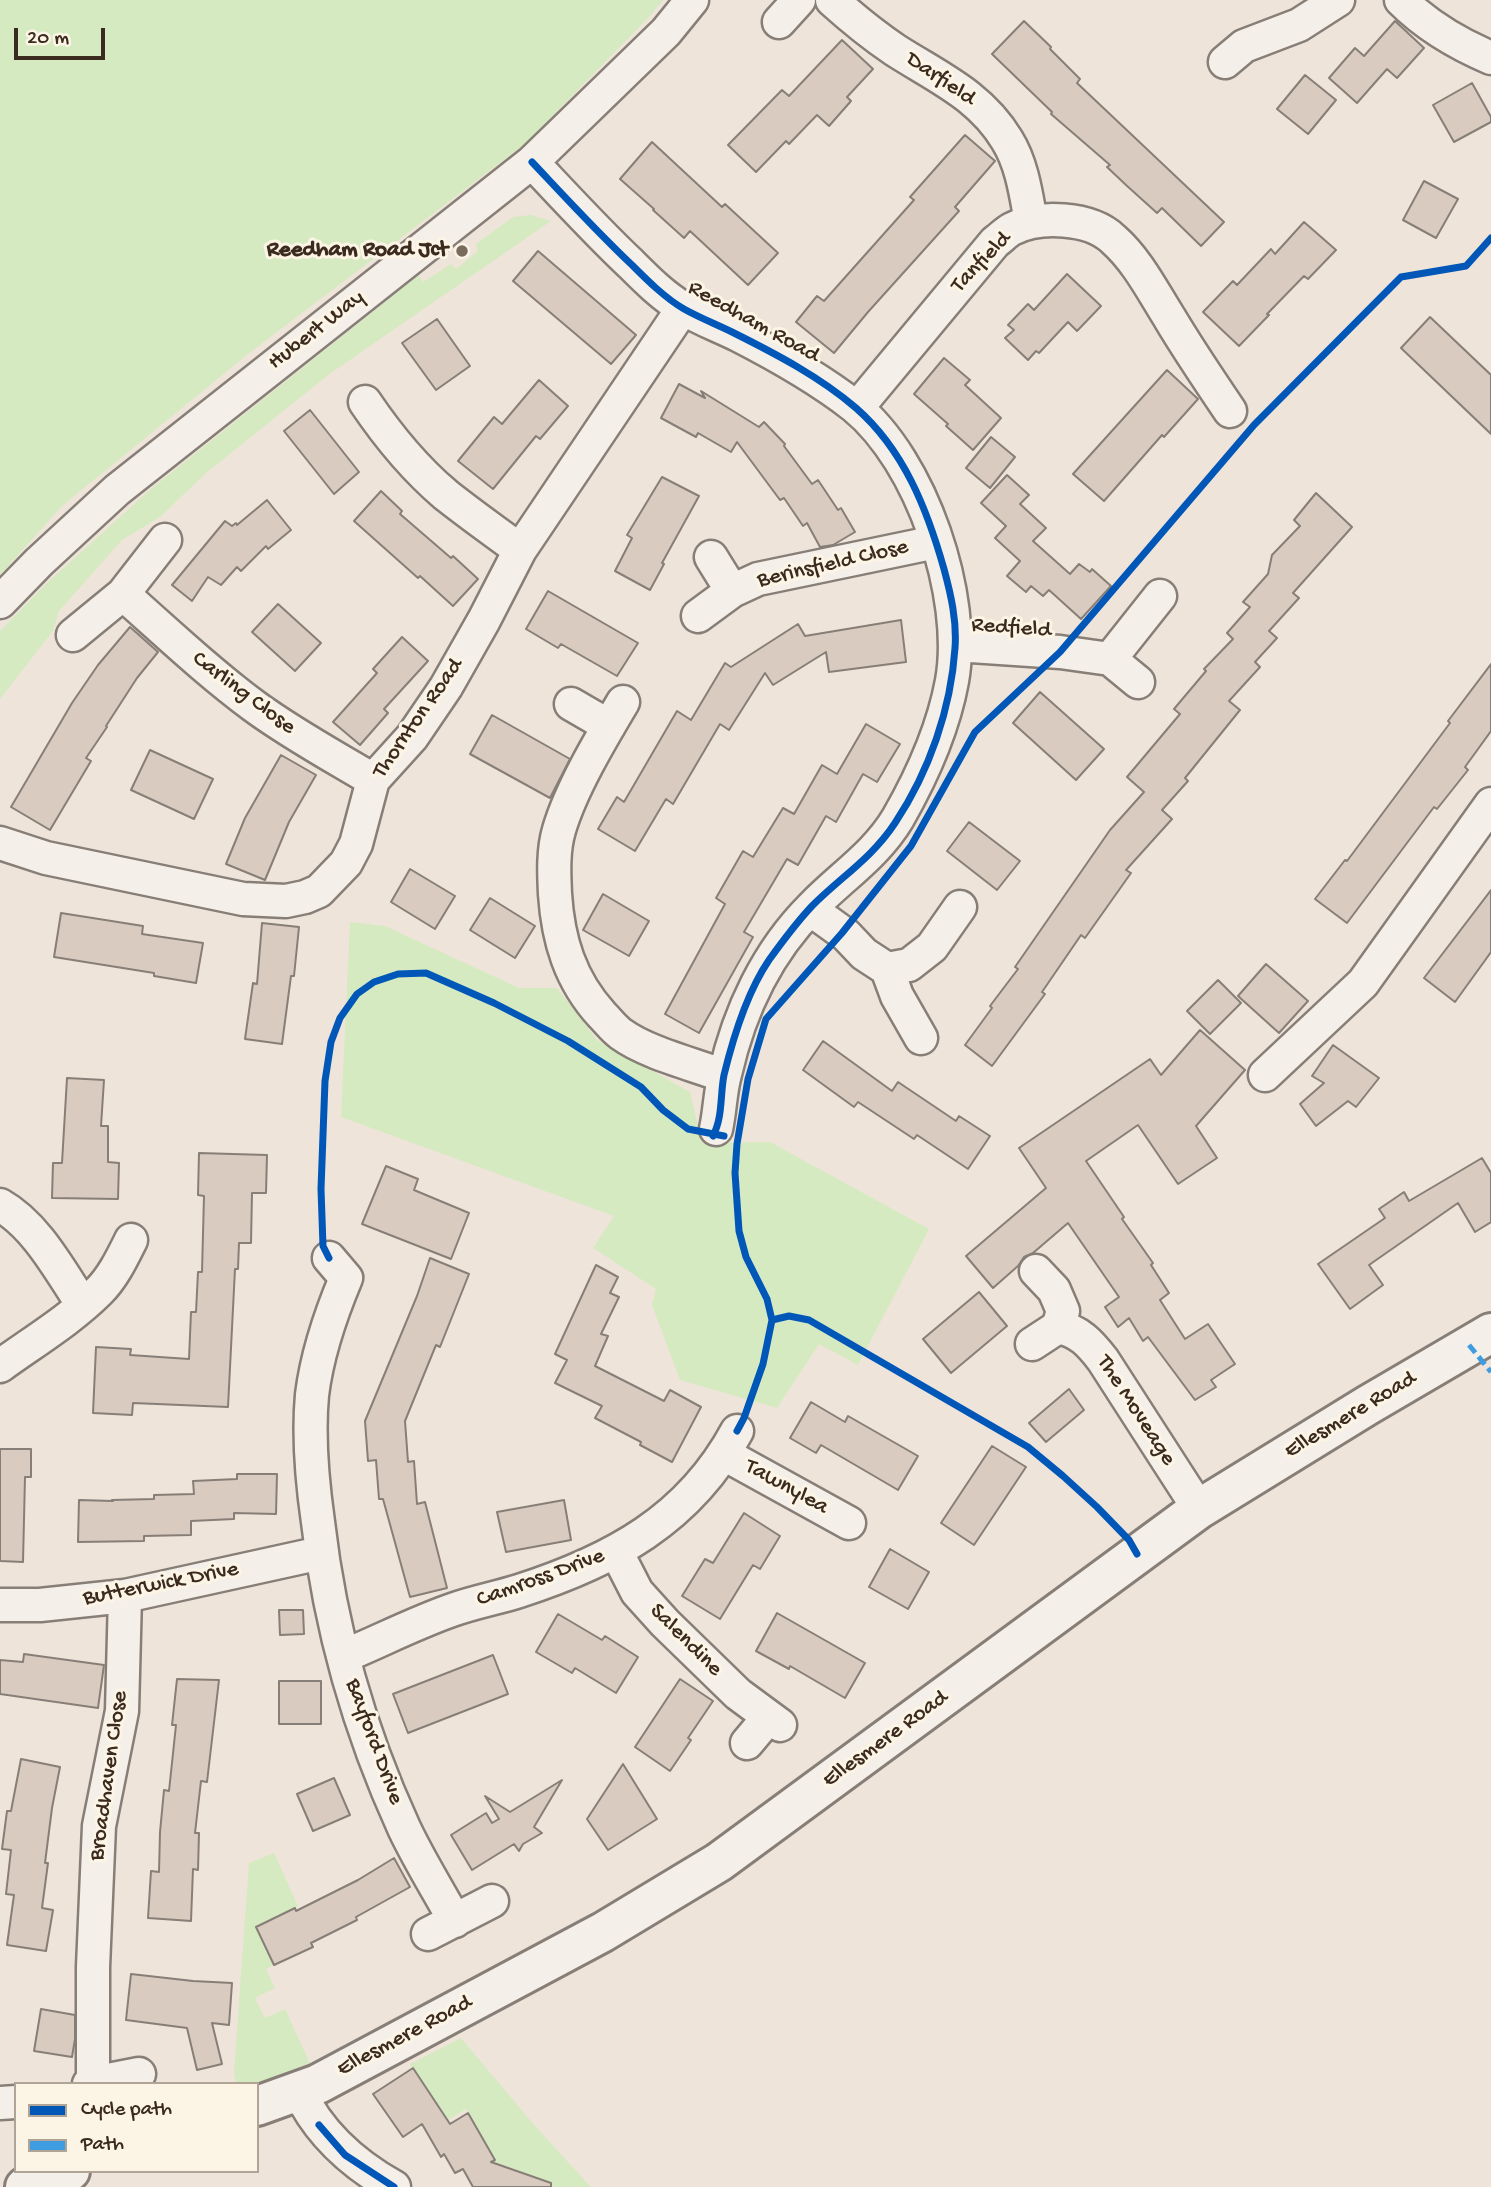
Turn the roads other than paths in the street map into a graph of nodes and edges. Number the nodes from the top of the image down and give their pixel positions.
1 (692, 0) edge
2 (832, 0) edge
3 (1338, 0) edge
4 (1401, 0) edge
5 (1234, 43) dead end
6 (1491, 58) edge
7 (532, 162) junction
8 (1031, 222) junction
9 (682, 308) junction
10 (365, 401) dead end
11 (857, 408) junction
12 (1230, 411) dead end
13 (165, 540) dead end
14 (936, 542) junction
15 (520, 550) junction
16 (711, 557) dead end
17 (732, 591) junction
18 (123, 594) junction
19 (1160, 596) dead end
20 (0, 602) edge
21 (698, 616) dead end
22 (73, 635) dead end
23 (956, 645) junction
24 (1110, 659) junction
25 (1138, 682) dead end
26 (571, 704) dead end
27 (373, 779) junction
28 (1491, 804) edge
29 (0, 843) edge
30 (960, 907) dead end
31 (810, 909) junction
32 (887, 969) junction
33 (921, 1038) dead end
34 (1265, 1075) dead end
35 (724, 1076) junction
36 (716, 1129) dead end
37 (0, 1205) edge
38 (131, 1240) dead end
39 (329, 1258) dead end
40 (1036, 1271) dead end
41 (83, 1305) junction
42 (1058, 1327) junction
43 (1491, 1333) edge
44 (1032, 1344) dead end
45 (0, 1366) edge
46 (730, 1443) joint
47 (1199, 1509) junction
48 (849, 1523) dead end
49 (617, 1551) junction
50 (321, 1553) junction
51 (125, 1596) junction
52 (0, 1605) edge
53 (344, 1656) junction
54 (747, 1743) dead end
55 (492, 1901) dead end
56 (139, 2074) dead end
57 (91, 2082) edge
58 (96, 2082) edge
59 (299, 2091) junction
60 (259, 2105) edge
61 (64, 2173) edge
62 (25, 2187) edge
63 (394, 2187) edge

1 - 7 street, Hubert Way
2 - 8 street, Darfield
3 - 5 street
4 - 6 street
7 - 9 street, Reedham Road
7 - 20 street, Hubert Way
8 - 11 street, Tanfield
8 - 12 street, Tanfield
9 - 11 street, Reedham Road
9 - 15 street, Thornton Road
10 - 15 street
11 - 14 street, Reedham Road
13 - 18 street
14 - 17 street, Berinsfield Close
14 - 23 street, Reedham Road
15 - 27 street, Thornton Road
16 - 17 street, Berinsfield Close
17 - 21 street, Berinsfield Close
18 - 22 street
18 - 27 street, Carling Close
19 - 24 street
23 - 24 street, Redfield
23 - 31 street, Reedham Road
24 - 25 street
26 - 35 street
27 - 29 street, Thornton Road
28 - 34 street
30 - 32 street
31 - 32 street
31 - 35 street, Reedham Road
32 - 33 street
35 - 36 street, Reedham Road
37 - 41 street
38 - 41 street
39 - 50 street, Bayford Drive
40 - 42 street
41 - 45 street
42 - 44 street
42 - 47 street, The Moveage
43 - 47 main road, Ellesmere Road
46 - 48 street, Tawnylea
46 - 49 street, Camross Drive
47 - 59 main road, Ellesmere Road
49 - 53 street, Camross Drive
49 - 54 street, Salendine
50 - 51 street, Butterwick Drive
50 - 53 street, Bayford Drive
51 - 52 street, Butterwick Drive
51 - 57 street, Broadhaven Close
53 - 55 street, Bayford Drive
56 - 58 street, Broadhaven Close
59 - 60 main road, Ellesmere Road
59 - 63 street
61 - 62 main road

